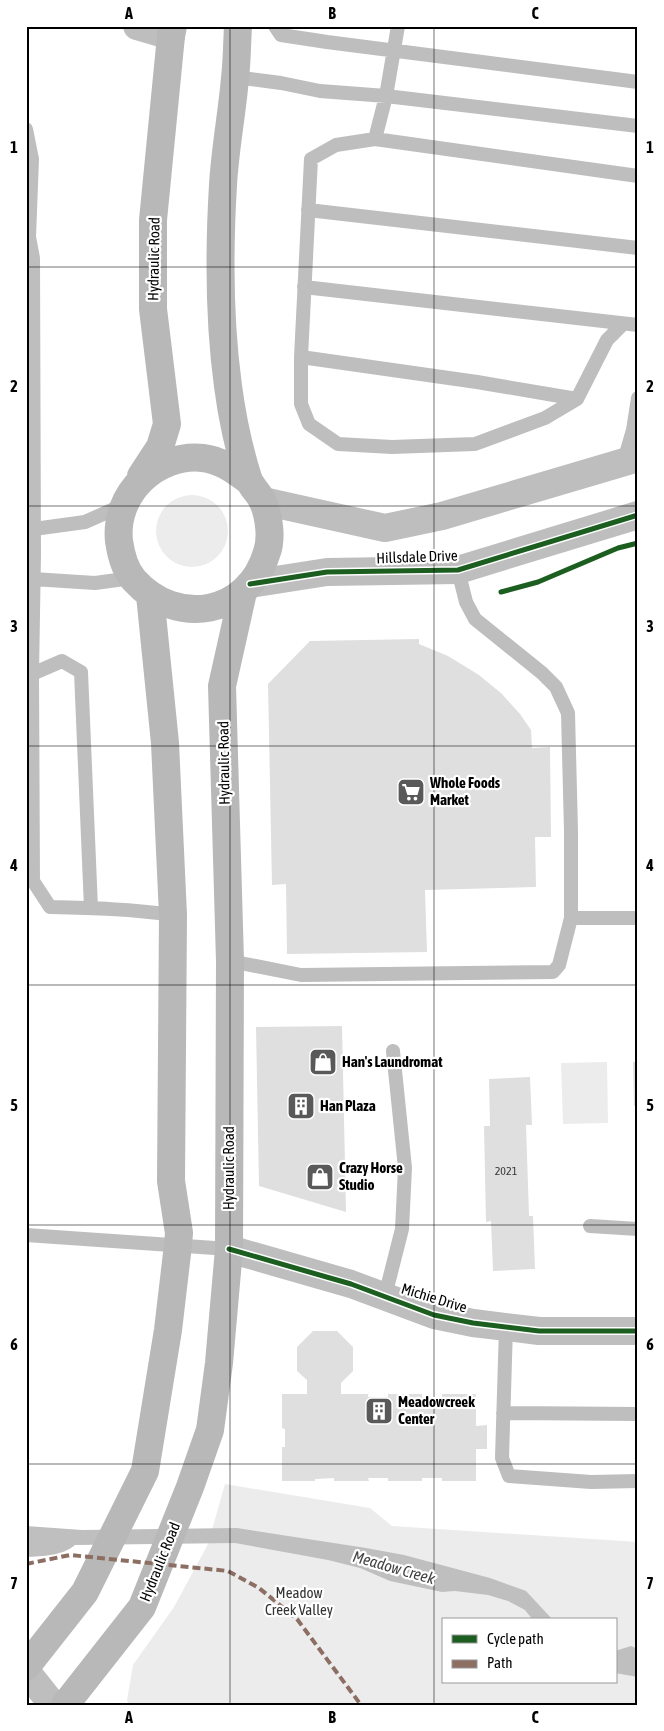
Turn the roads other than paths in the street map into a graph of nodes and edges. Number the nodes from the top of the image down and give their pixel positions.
1 (136, 26) edge
2 (238, 26) edge
3 (275, 26) edge
4 (398, 26) edge
5 (172, 31) edge
6 (394, 51) junction
7 (235, 77) junction
8 (638, 82) edge
9 (386, 96) junction
10 (638, 126) edge
11 (26, 129) edge
12 (375, 139) junction
13 (638, 176) edge
14 (308, 210) junction
15 (27, 236) edge
16 (638, 248) edge
17 (304, 287) junction
18 (623, 324) junction
19 (638, 325) edge
20 (301, 357) junction
21 (638, 398) edge
22 (577, 399) junction
23 (631, 460) edge
24 (256, 491) junction
25 (130, 495) junction
26 (638, 515) edge
27 (34, 529) junction
28 (458, 570) junction
29 (33, 579) junction
30 (141, 587) junction
31 (246, 588) junction
32 (32, 674) junction
33 (91, 908) junction
34 (173, 915) junction
35 (571, 918) junction
36 (638, 918) edge
37 (230, 961) junction
38 (393, 1051) dead end
39 (590, 1226) dead end
40 (638, 1229) edge
41 (26, 1235) edge
42 (178, 1246) junction
43 (229, 1249) junction
44 (385, 1296) junction
45 (506, 1327) junction
46 (638, 1331) edge
47 (503, 1412) junction
48 (638, 1414) edge
49 (638, 1481) edge
50 (26, 1667) edge
51 (26, 1671) edge
52 (53, 1705) edge
53 (65, 1705) edge

1 - 5 street
2 - 7 main road, Hydraulic Road
3 - 6 lane
4 - 6 lane
5 - 25 main road, Hydraulic Road
6 - 8 lane
6 - 9 lane
7 - 9 lane
7 - 24 main road, Hydraulic Road
9 - 10 lane
9 - 12 lane
11 - 15 lane
12 - 13 lane
12 - 14 lane
14 - 16 lane
14 - 17 lane
15 - 27 lane
17 - 18 lane
17 - 20 lane
18 - 19 lane
18 - 22 lane
20 - 22 lane
20 - 22 lane
21 - 23 lane
23 - 24 street, Hillsdale Drive
24 - 25 main road
24 - 31 main road, Hydraulic Road
25 - 27 lane
25 - 30 main road, Hydraulic Road
26 - 28 street, Hillsdale Drive
27 - 29 lane
28 - 31 street, Hillsdale Drive
28 - 35 lane
29 - 30 lane
29 - 32 lane
30 - 31 main road, Hydraulic Road
30 - 34 main road, Hydraulic Road
31 - 37 main road, Hydraulic Road
32 - 33 lane
32 - 33 lane
33 - 34 lane
34 - 42 main road, Hydraulic Road
35 - 36 lane
35 - 37 lane
37 - 43 main road, Hydraulic Road
38 - 44 lane
39 - 40 lane
41 - 42 lane
42 - 43 lane
42 - 50 main road, Hydraulic Road
43 - 44 street, Michie Drive
43 - 53 main road, Hydraulic Road
44 - 45 street, Michie Drive
45 - 46 street, Michie Drive
45 - 47 lane
47 - 48 lane
47 - 49 lane
51 - 52 street

